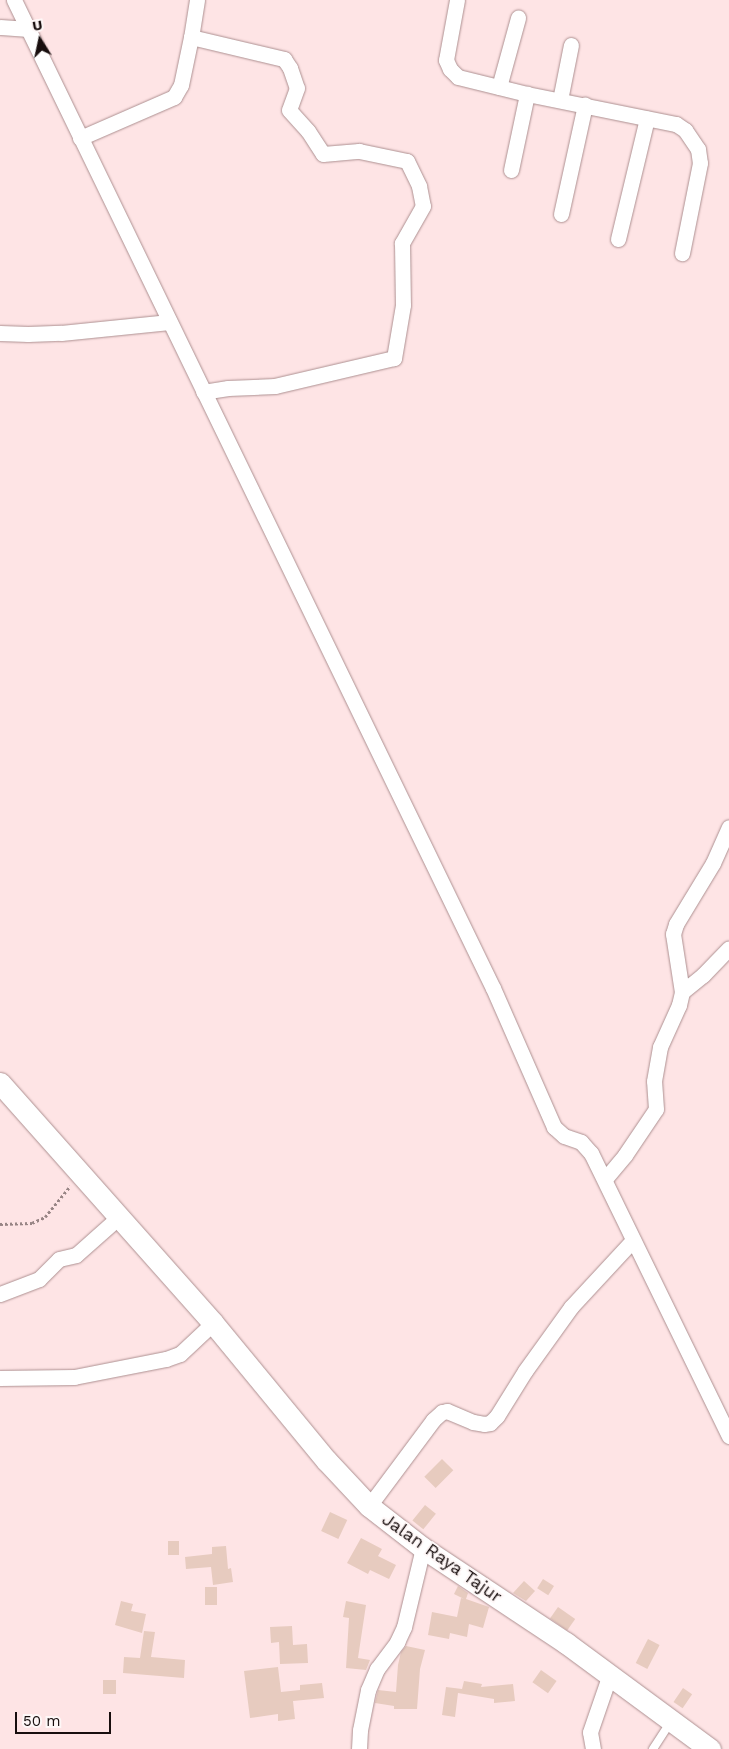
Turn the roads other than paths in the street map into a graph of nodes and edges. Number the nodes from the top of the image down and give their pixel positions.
1 (14, 0) edge
2 (198, 0) edge
3 (457, 0) edge
4 (518, 18) dead end
5 (0, 27) edge
6 (28, 29) junction
7 (191, 37) junction
8 (571, 45) dead end
9 (499, 87) junction
10 (527, 94) junction
11 (560, 100) junction
12 (585, 105) junction
13 (647, 118) junction
14 (80, 138) junction
15 (511, 170) dead end
16 (561, 214) dead end
17 (618, 239) dead end
18 (682, 253) dead end
19 (169, 322) junction
20 (0, 332) edge
21 (203, 392) junction
22 (729, 827) edge
23 (729, 948) edge
24 (682, 992) junction
25 (0, 1083) edge
26 (605, 1179) junction
27 (119, 1217) junction
28 (633, 1240) junction
29 (0, 1294) edge
30 (213, 1323) junction
31 (0, 1378) edge
32 (729, 1436) edge
33 (369, 1506) junction
34 (423, 1548) junction
35 (610, 1674) junction
36 (672, 1720) junction
37 (359, 1749) edge
38 (593, 1749) edge
39 (653, 1749) edge
40 (710, 1749) edge

1 - 6 street
2 - 7 street
3 - 9 street
4 - 9 street
5 - 6 street
6 - 14 street
7 - 14 street
7 - 21 street
8 - 11 street
9 - 10 street
10 - 11 street
10 - 15 street
11 - 12 street
12 - 13 street
12 - 16 street
13 - 17 street
13 - 18 street
14 - 19 street
19 - 20 street
19 - 21 street
21 - 26 street
22 - 24 street
23 - 24 street
24 - 26 street
25 - 27 main road, Jalan Raya Tajur
26 - 28 street
27 - 29 street
27 - 30 main road, Jalan Raya Tajur
28 - 32 street
28 - 33 street
30 - 31 street
30 - 33 main road, Jalan Raya Tajur
33 - 34 main road, Jalan Raya Tajur
34 - 35 main road, Jalan Raya Tajur
34 - 37 street
35 - 36 main road, Jalan Raya Tajur
35 - 38 street
36 - 39 lane
36 - 40 main road, Jalan Raya Tajur

